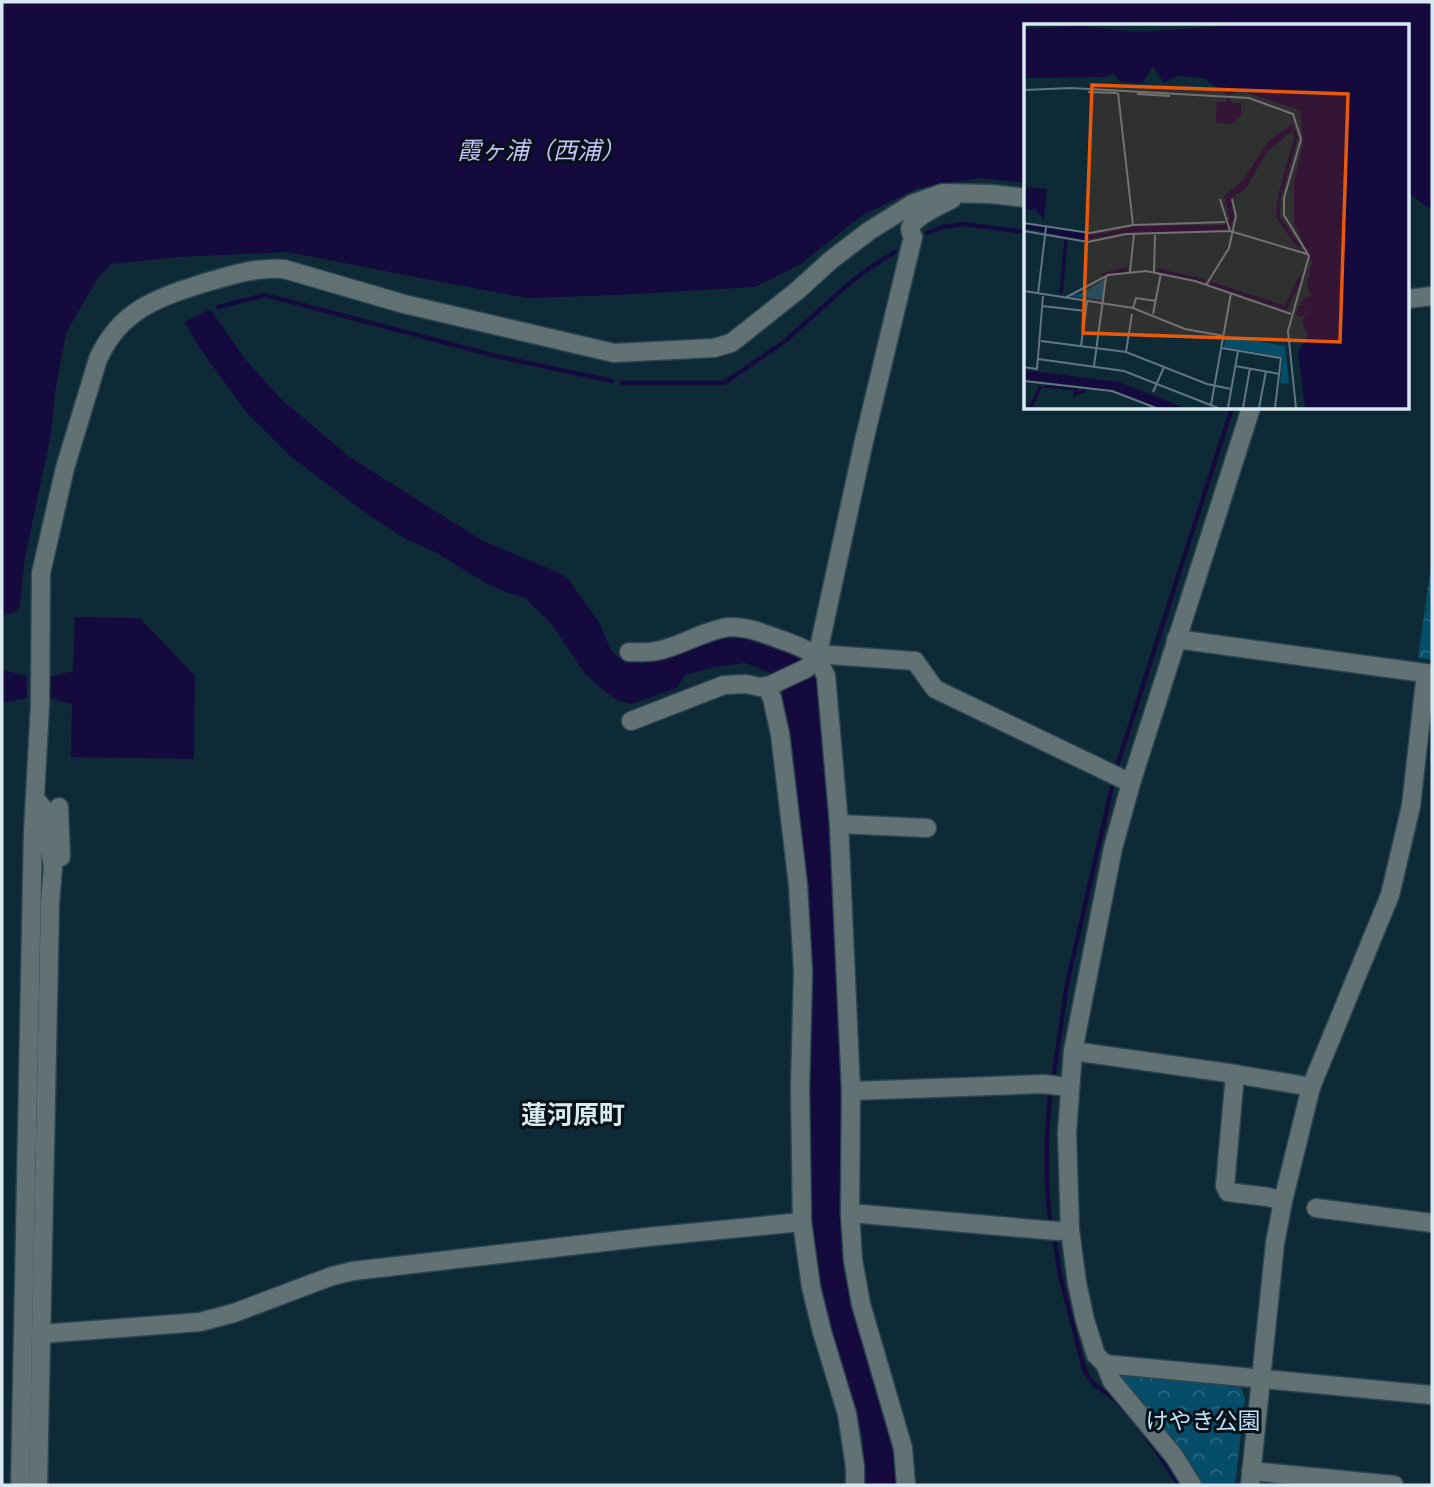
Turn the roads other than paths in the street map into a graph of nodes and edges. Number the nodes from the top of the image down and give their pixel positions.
1 (964, 192) junction
2 (1024, 198) edge
3 (1432, 296) edge
4 (1410, 299) edge
5 (1250, 410) edge
6 (1176, 639) junction
7 (629, 652) dead end
8 (812, 663) junction
9 (1429, 673) edge
10 (773, 684) junction
11 (631, 721) dead end
12 (1130, 783) junction
13 (35, 799) junction
14 (59, 807) dead end
15 (839, 824) junction
16 (927, 828) dead end
17 (53, 867) junction
18 (1073, 1051) junction
19 (1235, 1074) junction
20 (1069, 1087) junction
21 (1311, 1087) junction
22 (850, 1091) junction
23 (1283, 1201) junction
24 (1317, 1208) dead end
25 (850, 1213) junction
26 (802, 1222) junction
27 (1432, 1223) edge
28 (1070, 1230) junction
29 (41, 1334) junction
30 (1105, 1364) junction
31 (1261, 1378) junction
32 (1432, 1395) edge
33 (1250, 1478) edge
34 (1308, 1481) edge
35 (20, 1485) edge
36 (38, 1485) edge
37 (855, 1485) edge
38 (906, 1485) edge
39 (1192, 1485) edge
40 (1394, 1485) edge

1 - 2 street
1 - 8 street
1 - 13 street
3 - 4 street
5 - 6 street
6 - 9 street
6 - 12 street
7 - 8 street
8 - 10 street
8 - 12 street
8 - 15 street
9 - 21 street
10 - 11 street
10 - 26 street
12 - 18 street
13 - 17 street
13 - 35 street
14 - 17 street
15 - 16 street
15 - 22 street
17 - 29 street
18 - 19 street
18 - 20 street
19 - 21 street
19 - 23 street
20 - 22 street
20 - 28 street
21 - 23 street
22 - 25 street
23 - 31 street
24 - 27 street
25 - 28 street
25 - 38 street
26 - 29 street
26 - 37 street
28 - 30 street
29 - 36 street
30 - 31 street
30 - 39 street
31 - 32 street
31 - 33 street
33 - 34 street
34 - 40 street

